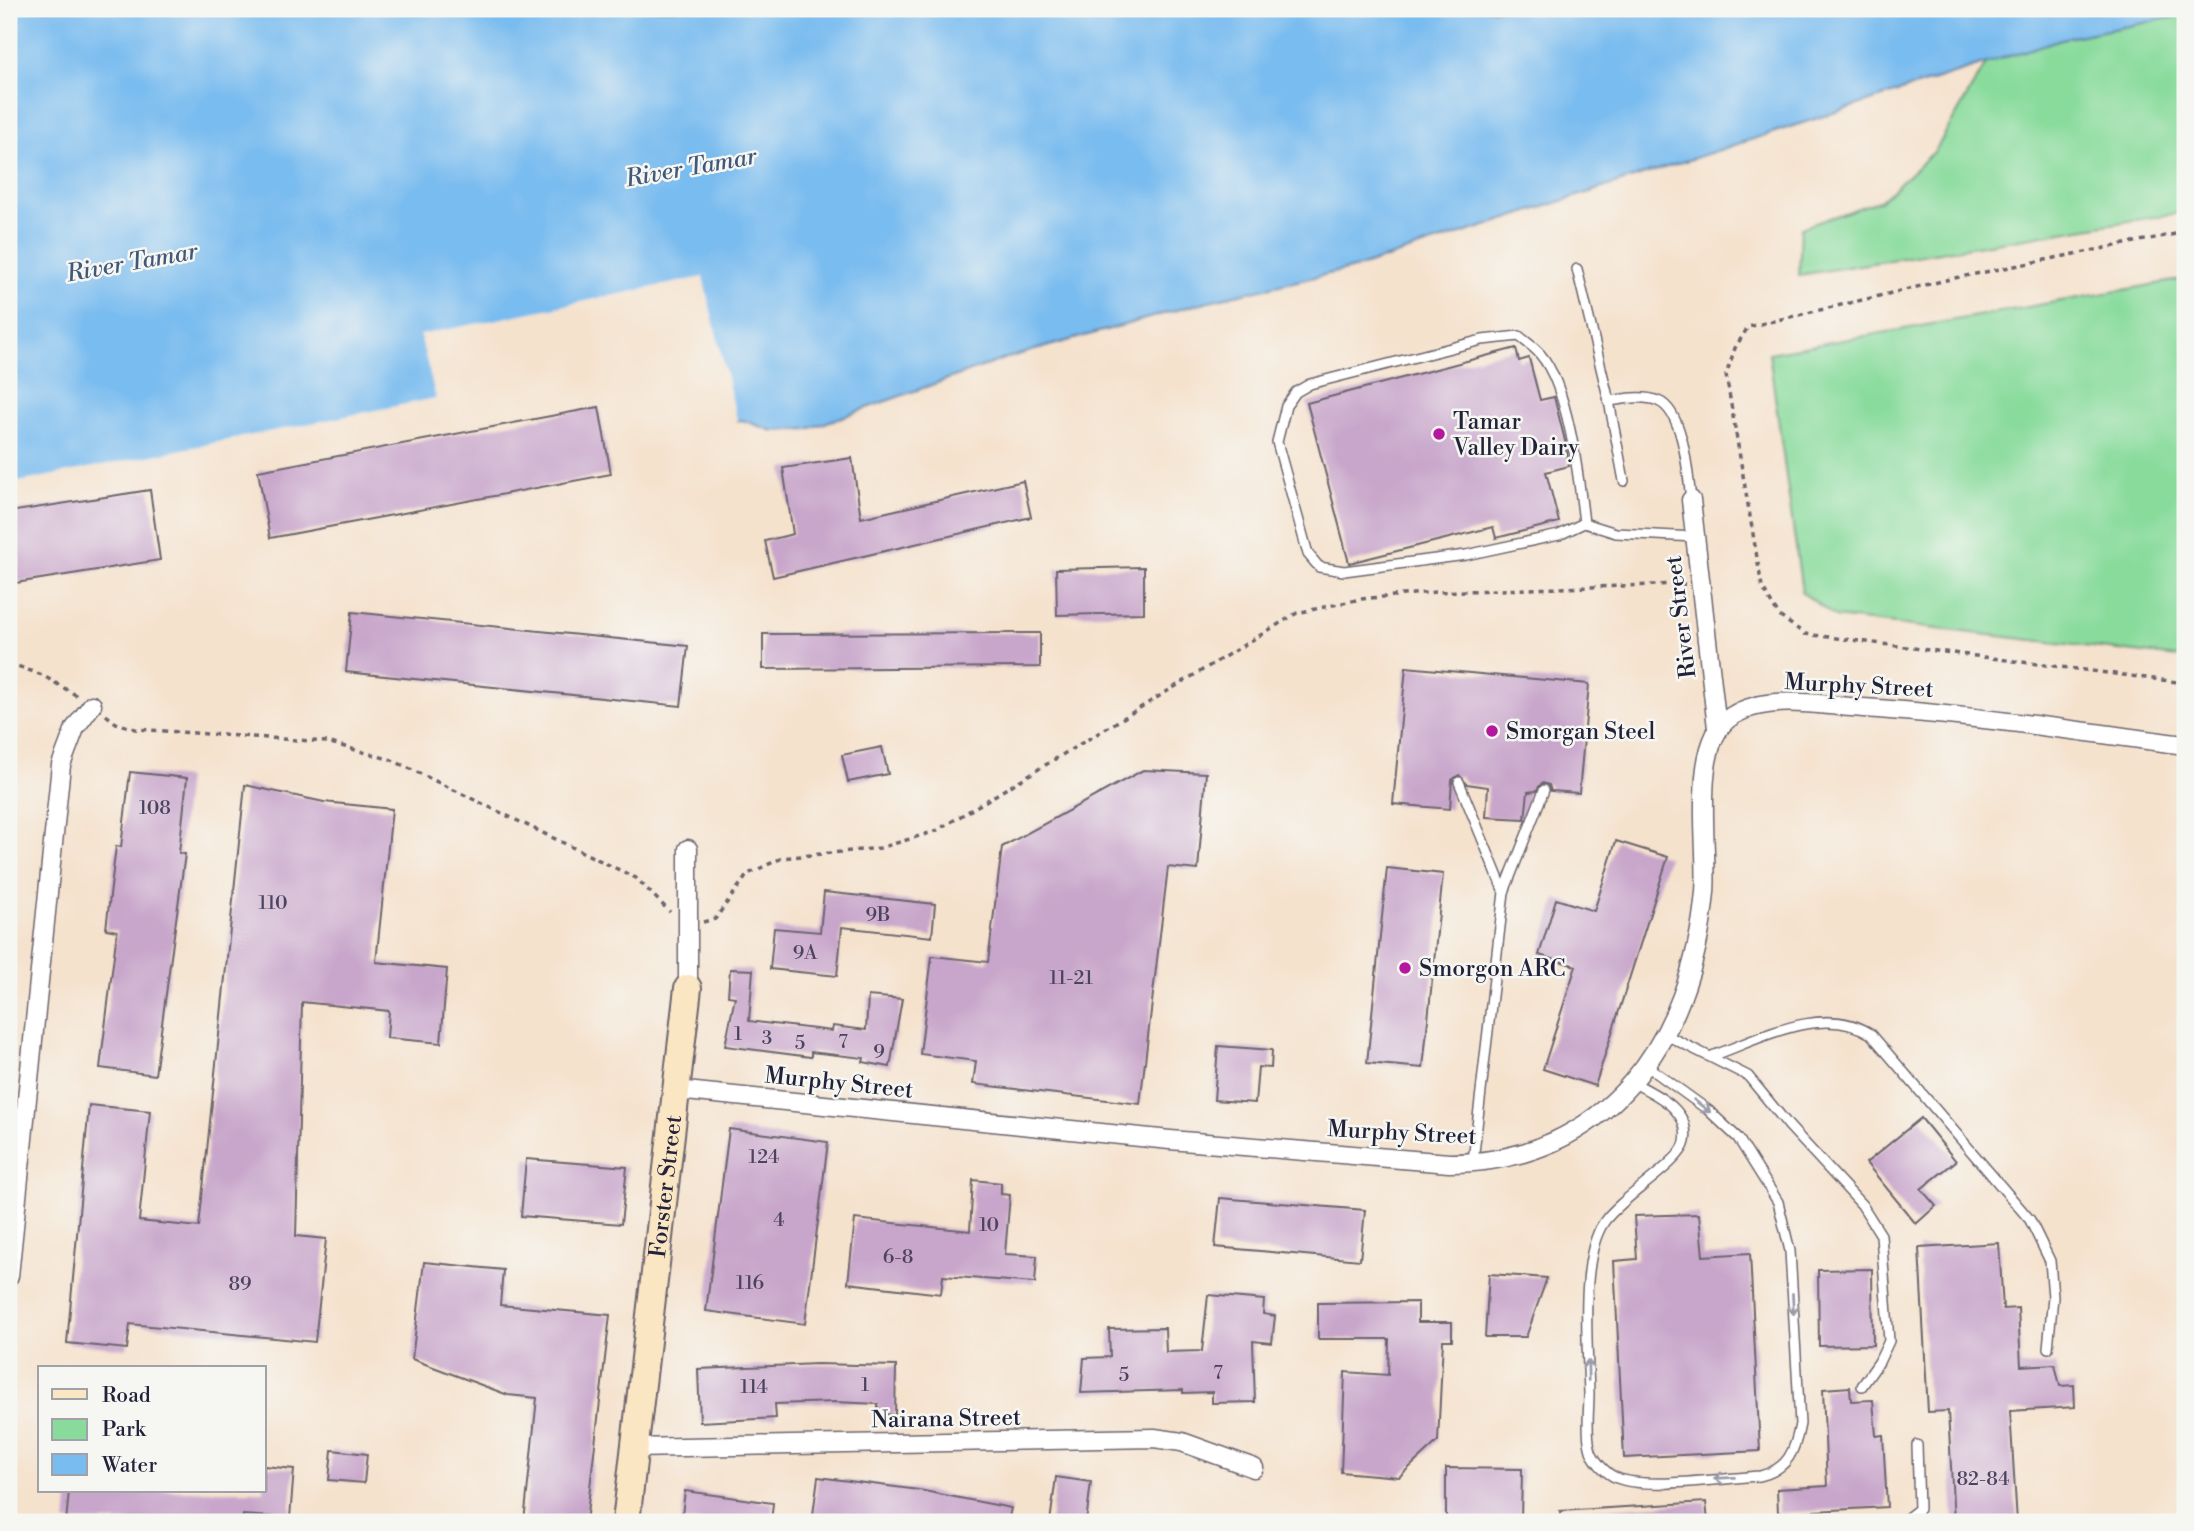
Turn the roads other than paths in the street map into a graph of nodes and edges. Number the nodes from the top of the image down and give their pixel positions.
1 (1577, 269) dead end
2 (1609, 401) junction
3 (1624, 481) dead end
4 (1691, 500) joint
5 (1584, 523) junction
6 (1695, 537) junction
7 (92, 705) road end
8 (1717, 728) junction
9 (2185, 745) edge
10 (1459, 782) dead end
11 (1544, 790) dead end
12 (688, 849) dead end
13 (1504, 892) junction
14 (688, 988) joint
15 (1666, 1035) junction
16 (1712, 1056) junction
17 (1647, 1066) junction
18 (1634, 1083) junction
19 (676, 1090) junction
20 (1472, 1163) junction
21 (9, 1276) edge
22 (2048, 1348) dead end
23 (1862, 1386) dead end
24 (1917, 1445) dead end
25 (634, 1448) junction
26 (1254, 1468) dead end
27 (625, 1522) edge
28 (1888, 1522) edge

1 - 2 lane
2 - 3 lane
2 - 4 lane
4 - 6 street, River Street
5 - 5 lane
5 - 6 lane
6 - 8 street, River Street
7 - 21 street
8 - 9 street, Murphy Street
8 - 15 street, Murphy Street
10 - 13 lane
11 - 13 lane
12 - 14 street, Forster Street
13 - 20 lane
14 - 19 street, Forster Street
15 - 16 lane
15 - 17 street, Murphy Street
16 - 22 lane
16 - 23 lane
17 - 18 street, Murphy Street
17 -> 18 lane
18 - 20 street, Murphy Street
19 - 20 street, Murphy Street
19 - 25 street, Forster Street
24 - 28 lane
25 - 26 street, Nairana Street
25 - 27 street, Forster Street

